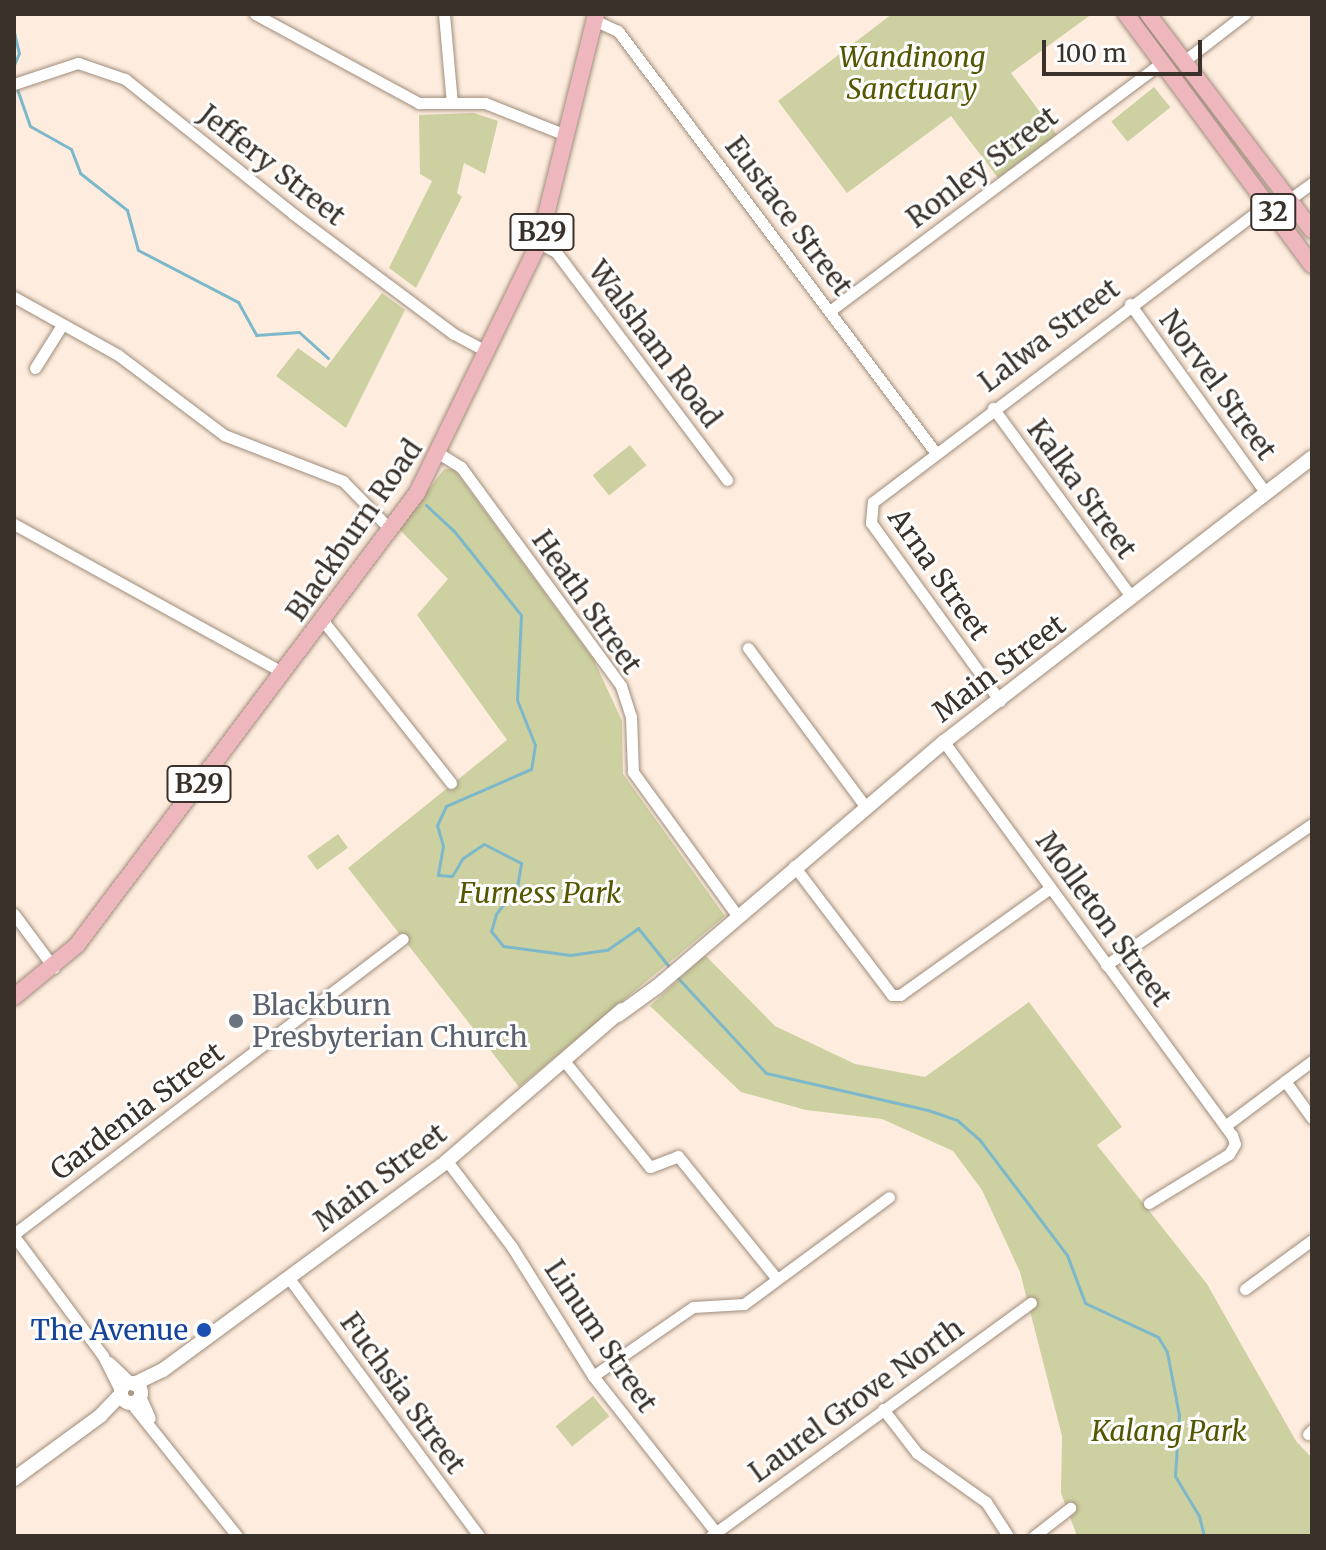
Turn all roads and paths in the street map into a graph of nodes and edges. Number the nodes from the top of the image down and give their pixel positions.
1 (255, 14) edge
2 (444, 14) edge
3 (1126, 14) edge
4 (1148, 14) edge
5 (1245, 14) edge
6 (595, 17) edge
7 (1180, 56) junction
8 (1162, 62) junction
9 (14, 84) edge
10 (452, 103) junction
11 (566, 135) junction
12 (1312, 183) edge
13 (1290, 199) junction
14 (1267, 204) junction
15 (1312, 230) edge
16 (539, 243) junction
17 (1312, 265) edge
18 (14, 297) edge
19 (1130, 304) junction
20 (831, 310) junction
21 (62, 325) junction
22 (488, 352) junction
23 (35, 368) dead end
24 (993, 408) junction
25 (935, 452) junction
26 (440, 454) junction
27 (1312, 458) edge
28 (727, 480) dead end
29 (1266, 493) junction
30 (868, 512) joint
31 (14, 524) edge
32 (391, 530) junction
33 (1132, 598) junction
34 (324, 622) junction
35 (748, 648) dead end
36 (284, 673) junction
37 (1000, 701) junction
38 (944, 742) junction
39 (451, 783) dead end
40 (865, 806) junction
41 (1312, 824) edge
42 (794, 866) junction
43 (1050, 888) junction
44 (14, 914) edge
45 (737, 915) junction
46 (403, 939) dead end
47 (1106, 965) junction
48 (54, 968) junction
49 (14, 997) edge
50 (1312, 1061) edge
51 (565, 1062) junction
52 (1285, 1081) junction
53 (1312, 1118) edge
54 (1225, 1126) junction
55 (447, 1161) junction
56 (889, 1197) dead end
57 (1149, 1203) dead end
58 (14, 1235) edge
59 (1312, 1240) edge
60 (288, 1277) junction
61 (777, 1279) junction
62 (1245, 1289) dead end
63 (1031, 1303) dead end
64 (593, 1376) junction
65 (131, 1394) junction
66 (883, 1409) junction
67 (14, 1479) edge
68 (1070, 1508) dead end
69 (715, 1535) edge
70 (237, 1536) edge
71 (479, 1536) edge
72 (1008, 1536) edge
73 (1034, 1536) edge

1 - 10 street
2 - 10 street
3 - 8 main road, 32
4 - 7 main road, 32
5 - 7 street
6 - 11 main road, Blackburn Road / B29
6 - 20 street, Eustace Street
7 - 8 main road
7 - 13 main road, 32
8 - 14 main road, 32
8 - 20 street, Ronley Street
9 - 22 street, Jeffery Street
10 - 11 street
11 - 16 main road, Blackburn Road / B29
12 - 13 street
13 - 14 street
13 - 15 main road, 32
14 - 17 main road, 32
14 - 19 street, Lalwa Street
16 - 22 main road, Blackburn Road / B29
16 - 28 street, Walsham Road
18 - 21 street
19 - 24 street, Lalwa Street
19 - 29 street, Norvel Street
20 - 25 street, Eustace Street
21 - 23 street
21 - 32 street
22 - 26 main road, Blackburn Road / B29
24 - 25 street, Lalwa Street
24 - 33 street, Kalka Street
25 - 30 street, Lalwa Street
26 - 32 main road, Blackburn Road / B29
26 - 45 street, Heath Street
27 - 29 street, Main Street
29 - 33 street, Main Street
30 - 37 street, Arna Street
31 - 36 street
32 - 34 main road, Blackburn Road / B29
33 - 37 street, Main Street
34 - 36 main road, Blackburn Road / B29
34 - 39 street
35 - 40 street
36 - 48 main road, Blackburn Road / B29
37 - 38 street, Main Street
38 - 40 street, Main Street
38 - 43 street, Molleton Street
40 - 42 street, Main Street
41 - 47 street
42 - 43 street
42 - 45 street, Main Street
43 - 47 street, Molleton Street
44 - 48 street
45 - 51 street, Main Street
46 - 58 street, Gardenia Street
47 - 54 street, Molleton Street
48 - 49 main road, Blackburn Road / B29
50 - 52 street
51 - 55 street, Main Street
51 - 61 street
52 - 53 street
52 - 54 street
54 - 57 street
55 - 60 street, Main Street
55 - 64 street, Linum Street
56 - 61 street
58 - 65 street
59 - 62 street
60 - 65 street, Main Street
60 - 71 street, Fuchsia Street
61 - 64 street
63 - 66 street, Laurel Grove North
64 - 69 street, Linum Street
65 - 67 street, Main Street
65 - 70 street
66 - 69 street, Laurel Grove North
66 - 72 street
68 - 73 street

